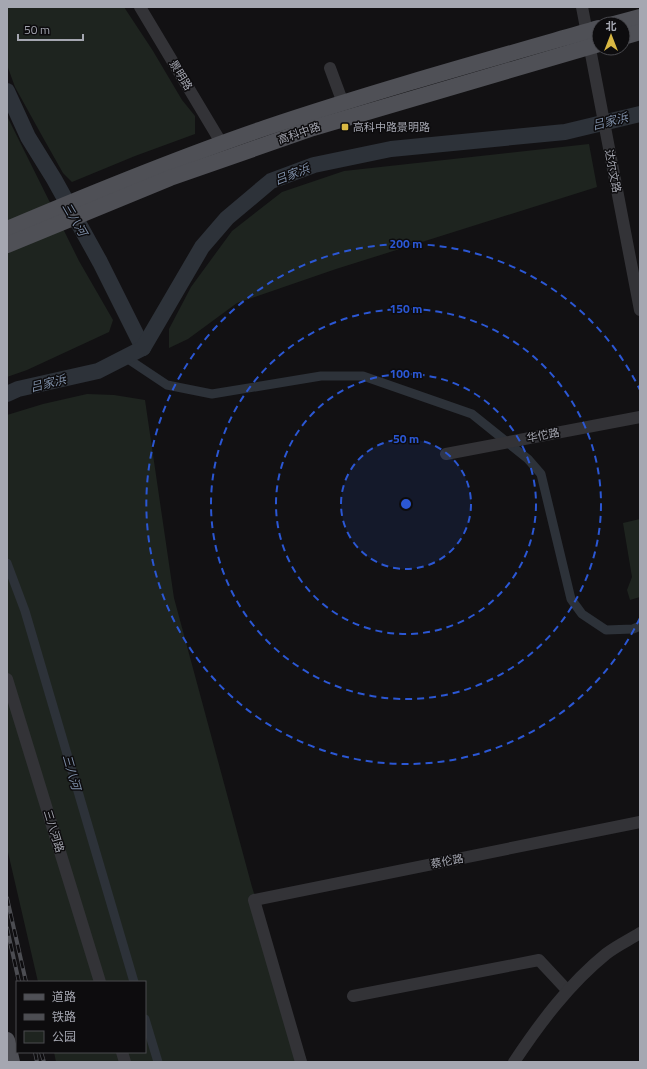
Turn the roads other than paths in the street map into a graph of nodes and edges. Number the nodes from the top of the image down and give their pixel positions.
1 (140, 7) edge
2 (582, 7) edge
3 (589, 7) edge
4 (591, 19) edge
5 (591, 30) edge
6 (591, 38) edge
7 (591, 38) edge
8 (597, 56) edge
9 (330, 68) dead end
10 (343, 102) junction
11 (222, 144) junction
12 (615, 161) junction
13 (85, 205) junction
14 (59, 215) junction
15 (7, 229) edge
16 (7, 245) edge
17 (640, 271) edge
18 (640, 310) edge
19 (640, 417) edge
20 (446, 454) dead end
21 (7, 679) edge
22 (640, 822) edge
23 (640, 933) edge
24 (100, 981) edge
25 (567, 990) junction
26 (353, 996) dead end
27 (7, 1040) edge
28 (12, 1062) edge
29 (301, 1062) edge
30 (514, 1062) edge

1 - 11 street, 景明路
2 - 5 street
3 - 4 street
6 - 10 main road, 高科中路
7 - 13 main road, 高科中路
8 - 12 street, 达尔文路
9 - 10 street
10 - 11 main road, 高科中路
11 - 13 main road, 高科中路
12 - 17 street, 达尔文路
12 - 18 street, 达尔文路
13 - 14 main road, 高科中路
14 - 15 main road, 高科中路
14 - 16 main road, 高科中路
19 - 20 street, 华佗路
21 - 24 street, 三八河路
22 - 29 street, 蔡伦路
23 - 25 street
25 - 26 street
25 - 30 street
27 - 28 main road

